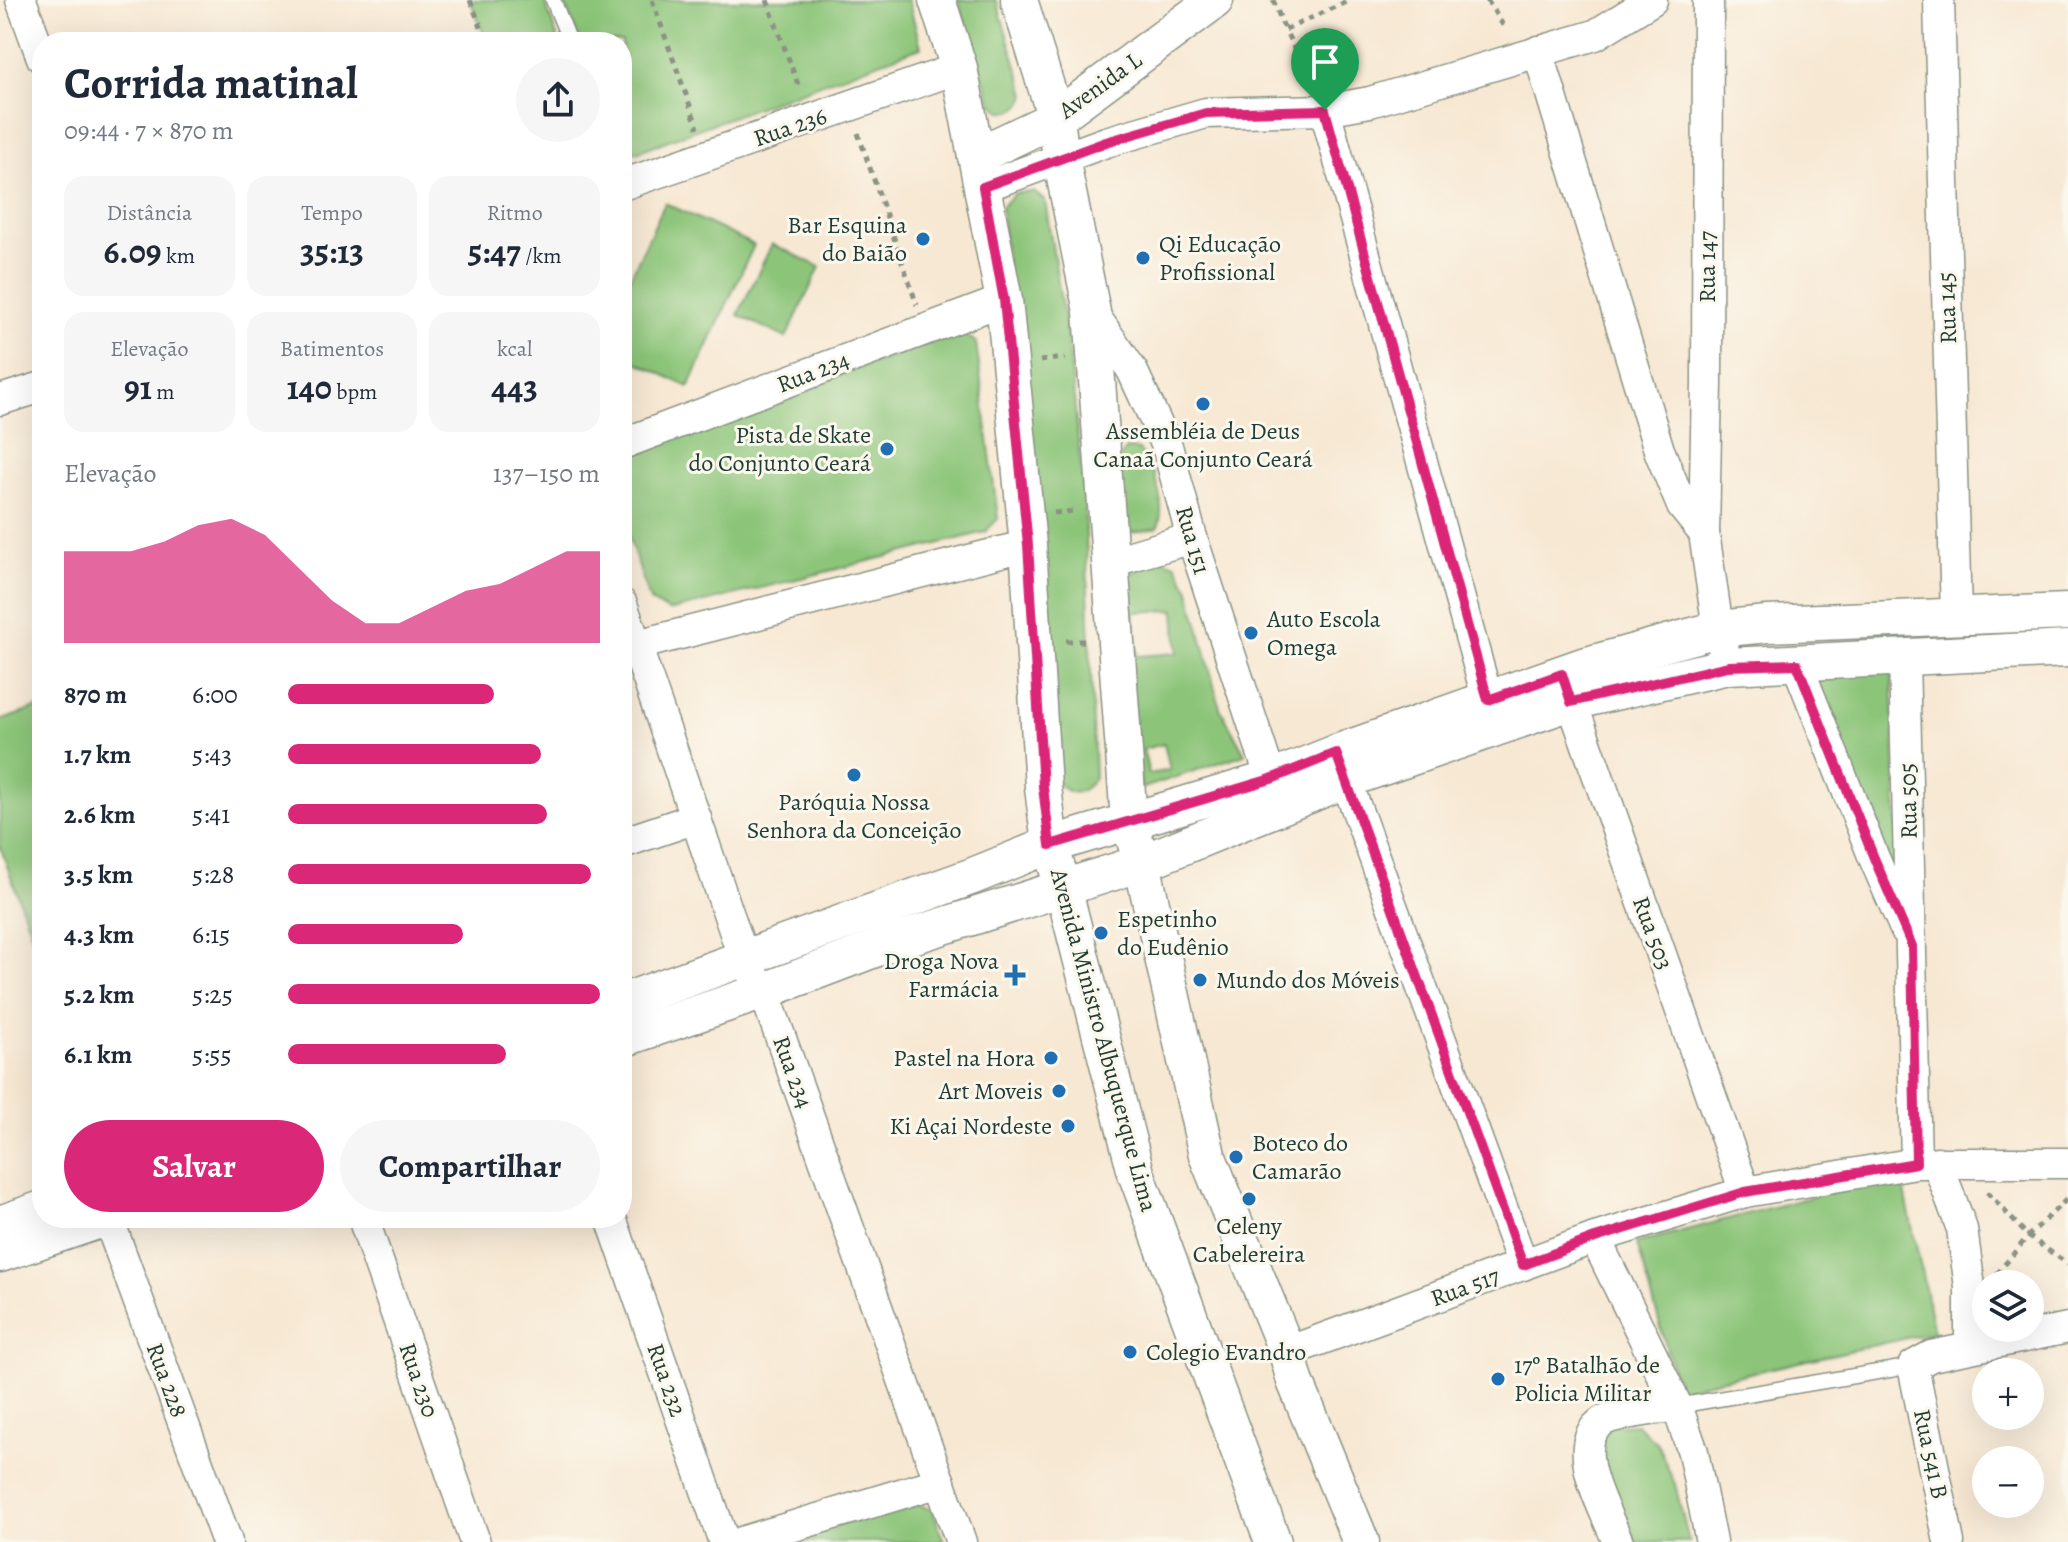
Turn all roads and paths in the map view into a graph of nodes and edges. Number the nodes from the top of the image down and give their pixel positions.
1 (21, 0) edge
2 (470, 0) edge
3 (553, 0) edge
4 (652, 0) edge
5 (767, 0) edge
6 (937, 0) edge
7 (1019, 0) edge
8 (1215, 0) edge
9 (1273, 0) edge
10 (1350, 0) edge
11 (1487, 0) edge
12 (1652, 0) edge
13 (1708, 0) edge
14 (1939, 0) edge
15 (1285, 30) junction
16 (1506, 30) dead end
17 (33, 32) edge
18 (483, 32) edge
19 (566, 32) edge
20 (1538, 51) junction
21 (959, 68) junction
22 (800, 90) dead end
23 (1325, 110) junction
24 (1056, 118) junction
25 (856, 127) dead end
26 (698, 129) dead end
27 (1061, 158) junction
28 (979, 172) junction
29 (632, 179) edge
30 (1004, 300) junction
31 (918, 310) dead end
32 (1092, 312) junction
33 (1070, 357) dead end
34 (1039, 361) dead end
35 (32, 390) edge
36 (0, 400) edge
37 (632, 440) edge
38 (1085, 510) dead end
39 (1048, 514) dead end
40 (1704, 533) junction
41 (1192, 538) junction
42 (1028, 545) junction
43 (1111, 562) junction
44 (2068, 612) edge
45 (1956, 616) junction
46 (1718, 629) junction
47 (632, 631) edge
48 (637, 645) junction
49 (2068, 649) edge
50 (1904, 657) junction
51 (1797, 664) junction
52 (1728, 666) junction
53 (1566, 688) junction
54 (1492, 714) junction
55 (1341, 766) junction
56 (1271, 779) junction
57 (696, 818) junction
58 (1129, 821) junction
59 (632, 840) edge
60 (1050, 845) junction
61 (1142, 863) junction
62 (1063, 887) junction
63 (887, 925) junction
64 (1912, 946) junction
65 (744, 959) junction
66 (764, 991) junction
67 (632, 998) edge
68 (632, 1036) edge
69 (1938, 1162) junction
70 (2068, 1163) edge
71 (1745, 1192) junction
72 (2068, 1198) edge
73 (32, 1213) edge
74 (0, 1224) edge
75 (77, 1228) edge
76 (111, 1228) edge
77 (366, 1228) edge
78 (614, 1228) edge
79 (2028, 1236) junction
80 (1595, 1238) junction
81 (0, 1254) edge
82 (2068, 1264) edge
83 (1523, 1265) junction
84 (2000, 1270) edge
85 (2068, 1328) edge
86 (1970, 1347) junction
87 (1287, 1352) junction
88 (1913, 1366) junction
89 (1677, 1406) junction
90 (940, 1482) junction
91 (227, 1542) edge
92 (475, 1542) edge
93 (724, 1542) edge
94 (741, 1542) edge
95 (961, 1542) edge
96 (1273, 1542) edge
97 (1361, 1542) edge
98 (1618, 1542) edge
99 (1711, 1542) edge
100 (1949, 1542) edge

1 - 17 street
2 - 18 path
3 - 19 lane
4 - 26 path
5 - 22 path
6 - 21 street, Avenida Ministro Albuquerque Lima
7 - 24 street
8 - 24 street, Avenida L
9 - 15 path
10 - 15 path
11 - 16 path
12 - 20 street
13 - 40 street, Rua 147
14 - 45 street, Rua 145
15 - 23 path
20 - 23 street
20 - 40 street, Rua 147
21 - 28 street, Avenida Ministro Albuquerque Lima
21 - 29 street, Rua 236
23 - 27 street
23 - 54 street
24 - 27 street
24 - 28 street, Avenida L
25 - 31 path
27 - 28 street
27 - 32 street
28 - 30 street, Avenida Ministro Albuquerque Lima
30 - 37 street, Rua 234
30 - 42 street, Avenida Ministro Albuquerque Lima
32 - 41 street, Rua 151
32 - 43 street
33 - 34 path
35 - 36 street
38 - 39 path
40 - 46 street, Rua 147
41 - 43 street
41 - 56 street, Rua 151
42 - 48 street
42 - 60 street, Avenida Ministro Albuquerque Lima
43 - 58 street
44 - 45 street
45 - 46 street
46 - 52 street, Rua 147
46 - 53 street
47 - 48 street, Rua 234
48 - 57 street, Rua 234
49 - 50 street
50 - 51 street
50 - 64 street, Rua 505
51 - 52 street
51 - 64 street, Rua 505
52 - 53 street
53 - 54 street
53 - 71 street, Rua 503
54 - 55 street
55 - 56 street
55 - 61 street
55 - 83 street
56 - 58 street
57 - 59 street
57 - 65 street, Rua 234
58 - 60 street
58 - 61 street
60 - 62 street, Avenida Ministro Albuquerque Lima
60 - 63 street
61 - 62 street
61 - 87 street
62 - 63 street
62 - 96 street, Avenida Ministro Albuquerque Lima
63 - 65 street
63 - 66 street
64 - 69 street, Rua 505
65 - 66 street, Rua 234
65 - 67 street
66 - 68 street
66 - 90 street, Rua 234
69 - 70 street, Rua 517
69 - 71 street, Rua 517
69 - 79 path
69 - 86 street, Rua 505
71 - 80 street, Rua 517
72 - 79 path
73 - 74 street
75 - 81 street
76 - 91 street, Rua 228
77 - 92 street, Rua 230
78 - 93 street, Rua 232
79 - 82 path
79 - 84 path
80 - 83 street, Rua 517
80 - 89 street
83 - 87 street, Rua 517
85 - 86 street
86 - 88 street
87 - 97 street
88 - 89 lane
88 - 100 street, Rua 541 B
89 - 98 street
89 - 99 street
90 - 94 street
90 - 95 street, Rua 234

